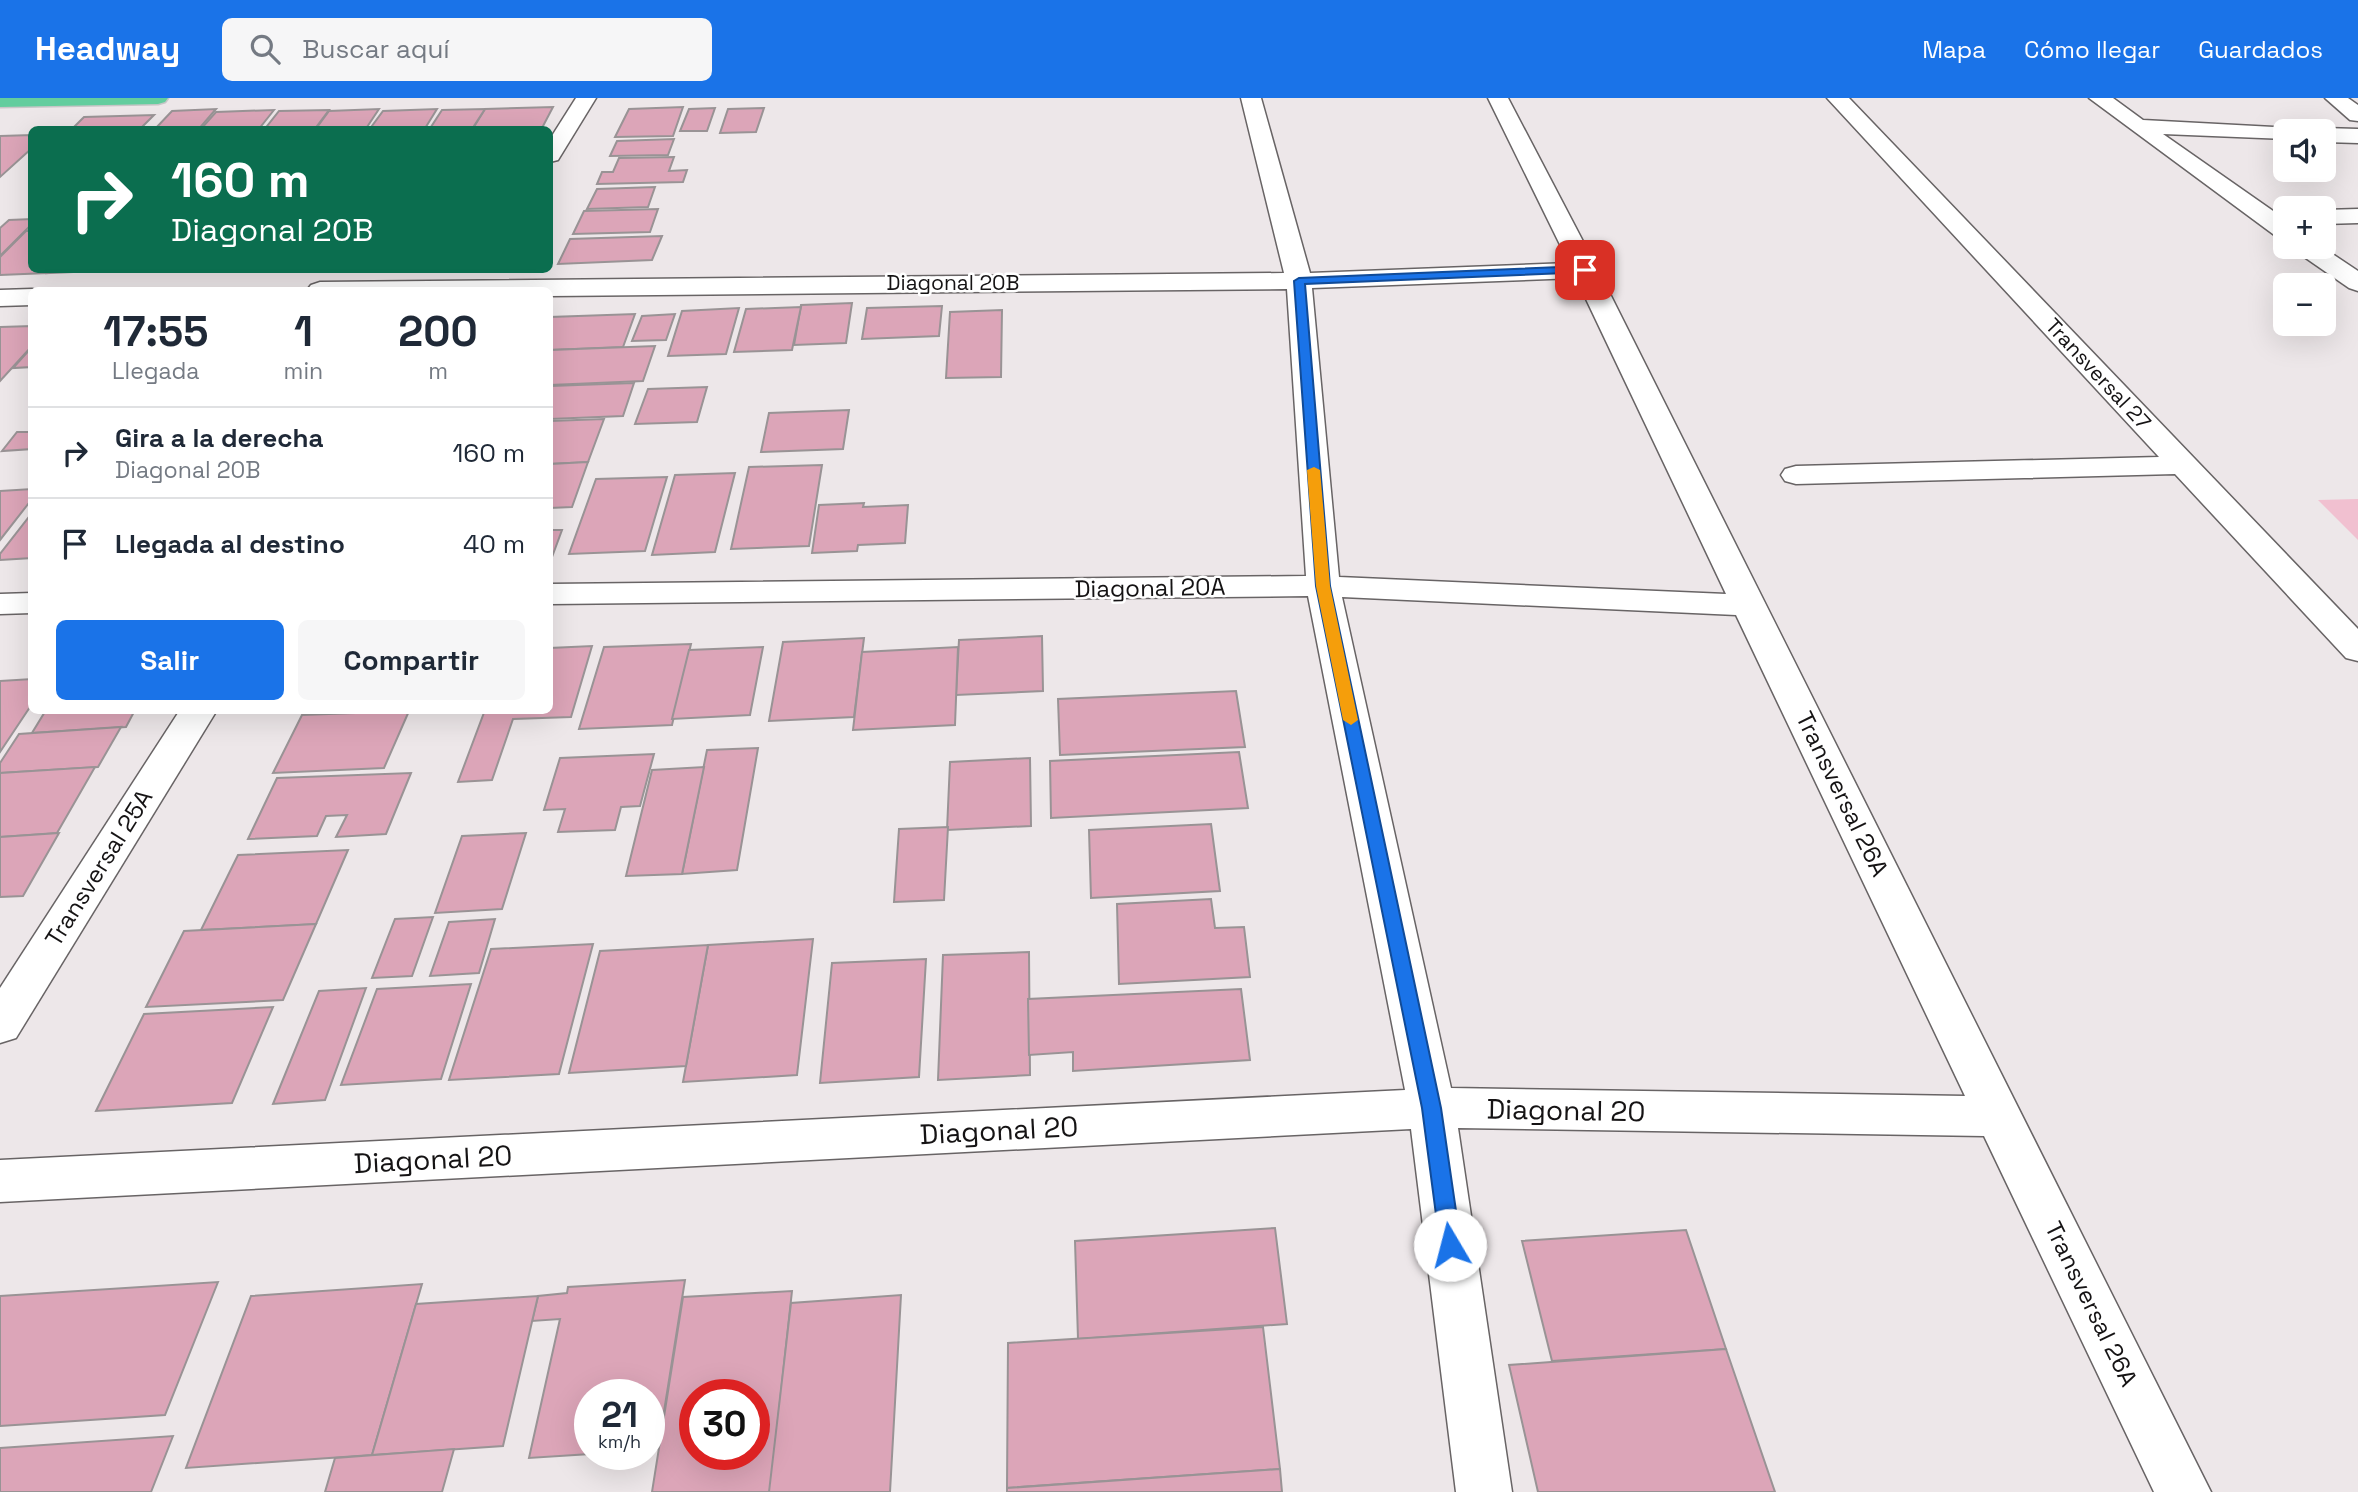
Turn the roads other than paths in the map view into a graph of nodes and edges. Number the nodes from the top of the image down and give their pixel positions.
1 (158, 98) edge
2 (586, 98) edge
3 (1251, 98) edge
4 (1498, 98) edge
5 (1837, 98) edge
6 (2099, 98) edge
7 (2336, 98) edge
8 (0, 101) edge
9 (2358, 115) edge
10 (2137, 126) junction
11 (2273, 132) edge
12 (2336, 135) edge
13 (2358, 136) edge
14 (553, 150) edge
15 (2358, 216) edge
16 (2336, 217) edge
17 (2273, 219) edge
18 (2323, 259) edge
19 (1585, 270) junction
20 (1299, 281) junction
21 (469, 282) edge
22 (2358, 283) edge
23 (376, 287) edge
24 (28, 297) edge
25 (0, 298) edge
26 (2184, 465) junction
27 (1796, 475) dead end
28 (1323, 586) junction
29 (553, 594) edge
30 (28, 603) edge
31 (0, 604) edge
32 (1749, 605) junction
33 (2358, 650) edge
34 (196, 714) edge
35 (0, 1025) edge
36 (1432, 1108) junction
37 (1999, 1116) junction
38 (0, 1181) edge
39 (1484, 1492) edge
40 (2183, 1492) edge

1 - 8 highway
2 - 14 street
3 - 20 street
4 - 19 street, Transversal 26A
5 - 26 street, Transversal 27
6 - 10 street
7 - 9 street
10 - 11 street
10 - 17 street
12 - 13 street
15 - 16 street
18 - 22 street
19 - 20 street, Diagonal 20B
19 - 32 street, Transversal 26A
20 - 21 street, Diagonal 20B
20 - 28 street
21 - 23 street, Diagonal 20B
24 - 25 street
26 - 27 street
26 - 33 street, Transversal 27
28 - 29 street, Diagonal 20A
28 - 32 street, Diagonal 20A
28 - 36 street
30 - 31 street
32 - 37 street, Transversal 26A
34 - 35 street, Transversal 25A
36 - 37 street, Diagonal 20
36 - 38 street, Diagonal 20
36 - 39 street
37 - 40 street, Transversal 26A

